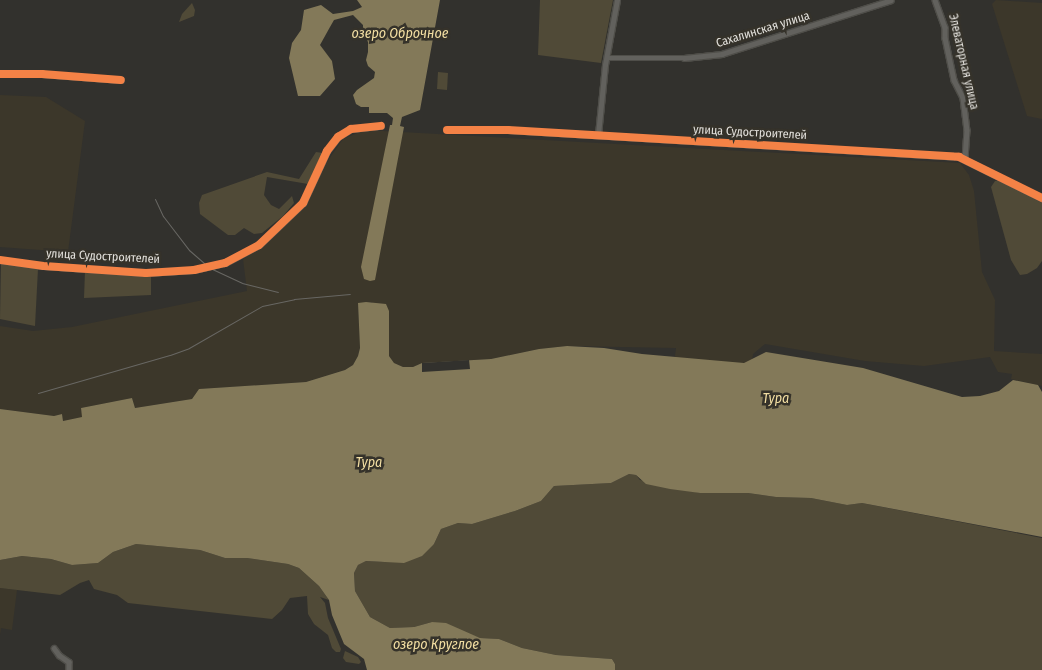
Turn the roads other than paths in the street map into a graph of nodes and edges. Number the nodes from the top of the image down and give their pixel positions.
1 (617, 0) edge
2 (891, 0) edge
3 (935, 0) edge
4 (607, 58) junction
5 (0, 74) edge
6 (121, 80) dead end
7 (381, 126) dead end
8 (447, 130) dead end
9 (598, 136) junction
10 (965, 159) junction
11 (1042, 198) edge
12 (0, 260) edge
13 (54, 648) dead end
14 (69, 670) edge

1 - 4 street
2 - 4 street, Сахалинская улица
3 - 10 street, Элеваторная улица
4 - 9 street
5 - 6 street
7 - 12 street, улица Судостроителей
8 - 9 street, улица Судостроителей
9 - 10 street, улица Судостроителей
10 - 11 street, улица Судостроителей
13 - 14 street

